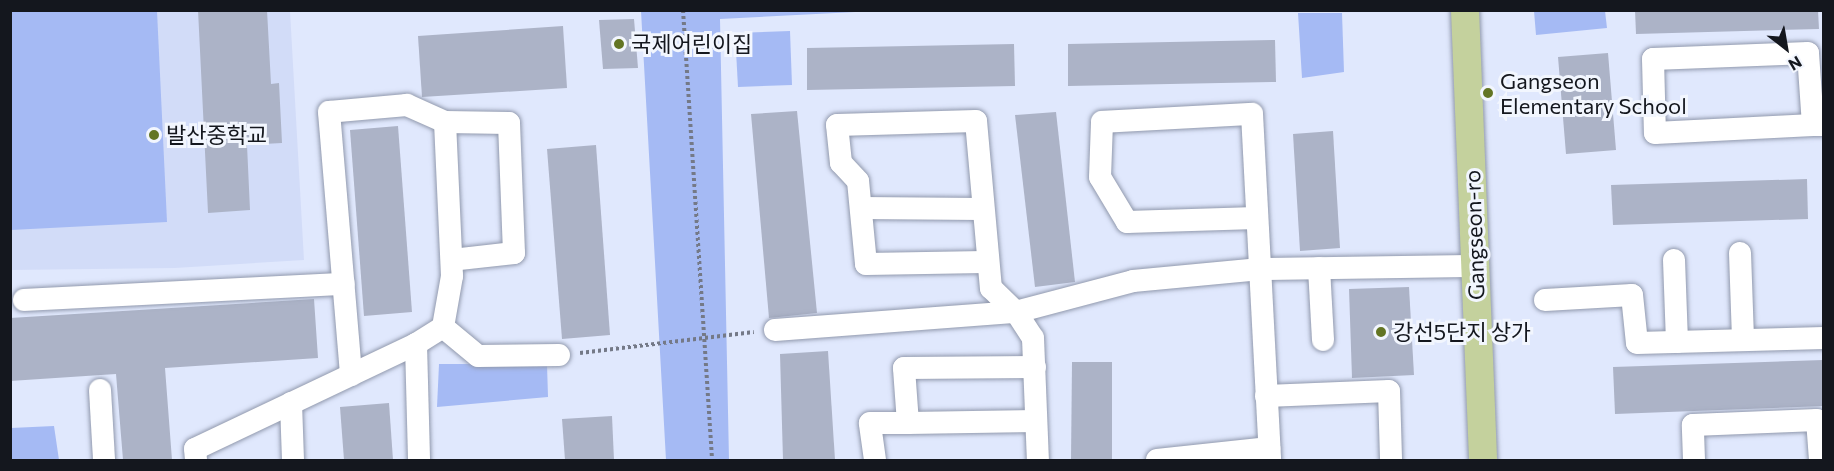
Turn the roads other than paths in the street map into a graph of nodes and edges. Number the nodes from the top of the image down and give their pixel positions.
1 (1465, 10) edge
2 (445, 122) junction
3 (1818, 125) edge
4 (861, 208) junction
5 (981, 209) junction
6 (1256, 218) junction
7 (1740, 253) dead end
8 (452, 260) junction
9 (1674, 260) dead end
10 (985, 262) junction
11 (1475, 266) junction
12 (1319, 268) junction
13 (1260, 269) junction
14 (344, 284) junction
15 (24, 300) dead end
16 (1545, 300) dead end
17 (1017, 312) junction
18 (443, 327) junction
19 (775, 330) road end
20 (1824, 338) edge
21 (1323, 340) dead end
22 (1743, 340) junction
23 (1677, 342) junction
24 (416, 344) junction
25 (559, 355) road end
26 (1035, 367) junction
27 (351, 375) junction
28 (100, 390) dead end
29 (1266, 396) junction
30 (291, 403) junction
31 (1036, 421) junction
32 (908, 423) junction
33 (1270, 454) edge
34 (104, 460) edge
35 (196, 460) edge
36 (293, 460) edge
37 (419, 460) edge
38 (875, 460) edge
39 (1038, 460) edge
40 (1156, 460) edge
41 (1391, 460) edge
42 (1483, 460) edge
43 (1694, 460) edge
44 (1821, 460) edge

1 - 11 main road, Gangseon-ro
2 - 8 lane
2 - 8 lane
2 - 14 lane
3 - 3 lane
4 - 5 lane
4 - 5 lane
4 - 10 lane
5 - 10 lane
6 - 6 lane
6 - 13 lane
7 - 22 lane
8 - 18 lane
9 - 23 lane
10 - 17 lane
11 - 12 lane
11 - 42 main road, Gangseon-ro
12 - 13 lane
12 - 21 lane
13 - 17 lane
13 - 29 lane
14 - 15 lane
14 - 27 lane
16 - 23 lane
17 - 19 lane
17 - 26 lane
18 - 24 lane
18 - 25 lane
20 - 22 lane
22 - 23 lane
24 - 27 lane
24 - 37 lane
26 - 31 lane
26 - 32 lane
27 - 30 lane
28 - 34 lane
29 - 33 lane
29 - 41 lane
30 - 35 lane
30 - 36 lane
31 - 32 lane
31 - 39 lane
32 - 38 lane
33 - 40 lane
43 - 44 lane

